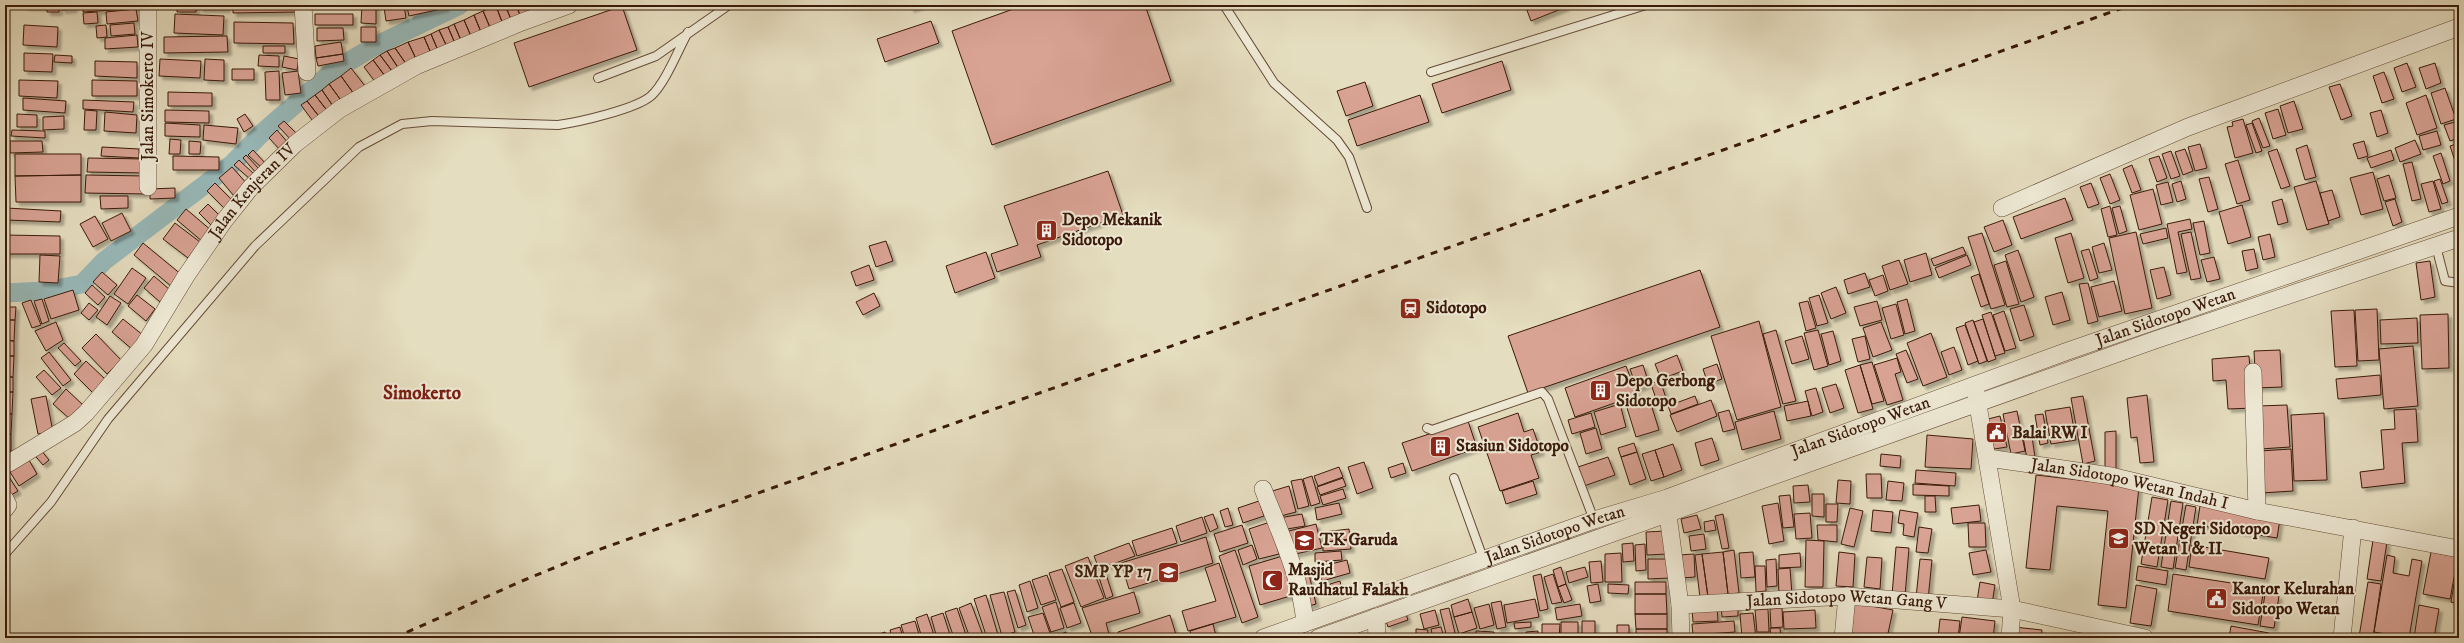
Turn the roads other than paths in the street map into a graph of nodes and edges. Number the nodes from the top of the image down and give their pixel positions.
1 (148, 5) edge
2 (303, 5) edge
3 (569, 5) edge
4 (729, 5) edge
5 (1224, 5) edge
6 (1646, 5) edge
7 (2459, 27) edge
8 (688, 32) junction
9 (308, 72) dead end
10 (1430, 72) dead end
11 (598, 78) dead end
12 (148, 187) dead end
13 (1367, 208) dead end
14 (2002, 208) dead end
15 (2459, 216) edge
16 (2459, 238) edge
17 (2436, 246) junction
18 (2459, 283) edge
19 (2253, 372) dead end
20 (1974, 385) junction
21 (1978, 404) junction
22 (1427, 428) dead end
23 (1988, 458) junction
24 (5, 463) edge
25 (1454, 478) dead end
26 (1263, 490) dead end
27 (5, 499) edge
28 (5, 509) edge
29 (2257, 511) junction
30 (1668, 515) junction
31 (1594, 520) junction
32 (2353, 528) junction
33 (2459, 549) edge
34 (5, 554) edge
35 (1484, 560) junction
36 (1847, 596) junction
37 (1680, 606) junction
38 (2012, 609) junction
39 (1376, 616) junction
40 (1305, 623) junction
41 (1263, 638) edge
42 (1318, 638) edge
43 (1377, 638) edge
44 (1681, 638) edge
45 (1843, 638) edge
46 (2010, 638) edge
47 (2145, 638) edge
48 (2342, 638) edge

1 - 12 street, Jalan Simokerto IV
2 - 9 street
3 - 24 street, Jalan Kenjeran IV
4 - 8 lane
5 - 13 lane
6 - 10 lane
7 - 14 street
8 - 11 lane
8 - 34 lane
15 - 20 street, Jalan Sidotopo Wetan
16 - 17 street, Jalan Sidotopo Wetan
17 - 18 lane
17 - 21 street, Jalan Sidotopo Wetan
19 - 29 street
20 - 21 street
20 - 31 street, Jalan Sidotopo Wetan
21 - 23 street
21 - 30 street, Jalan Sidotopo Wetan
22 - 31 lane
23 - 29 street, Jalan Sidotopo Wetan Indah I
23 - 38 street
25 - 35 lane
26 - 40 street
27 - 28 street
29 - 32 street, Jalan Sidotopo Wetan Indah I
30 - 37 street
30 - 39 street, Jalan Sidotopo Wetan
31 - 35 street, Jalan Sidotopo Wetan
32 - 33 street, Jalan Sidotopo Wetan Indah I
32 - 48 street
35 - 40 street, Jalan Sidotopo Wetan
36 - 37 street, Jalan Sidotopo Wetan Gang V
36 - 38 street, Jalan Sidotopo Wetan Gang V
36 - 45 street
37 - 44 street
38 - 46 street
38 - 47 street, Jalan Sidotopo Wetan Gang V
39 - 42 street, Jalan Sidotopo Wetan
39 - 43 street
40 - 41 street, Jalan Sidotopo Wetan

